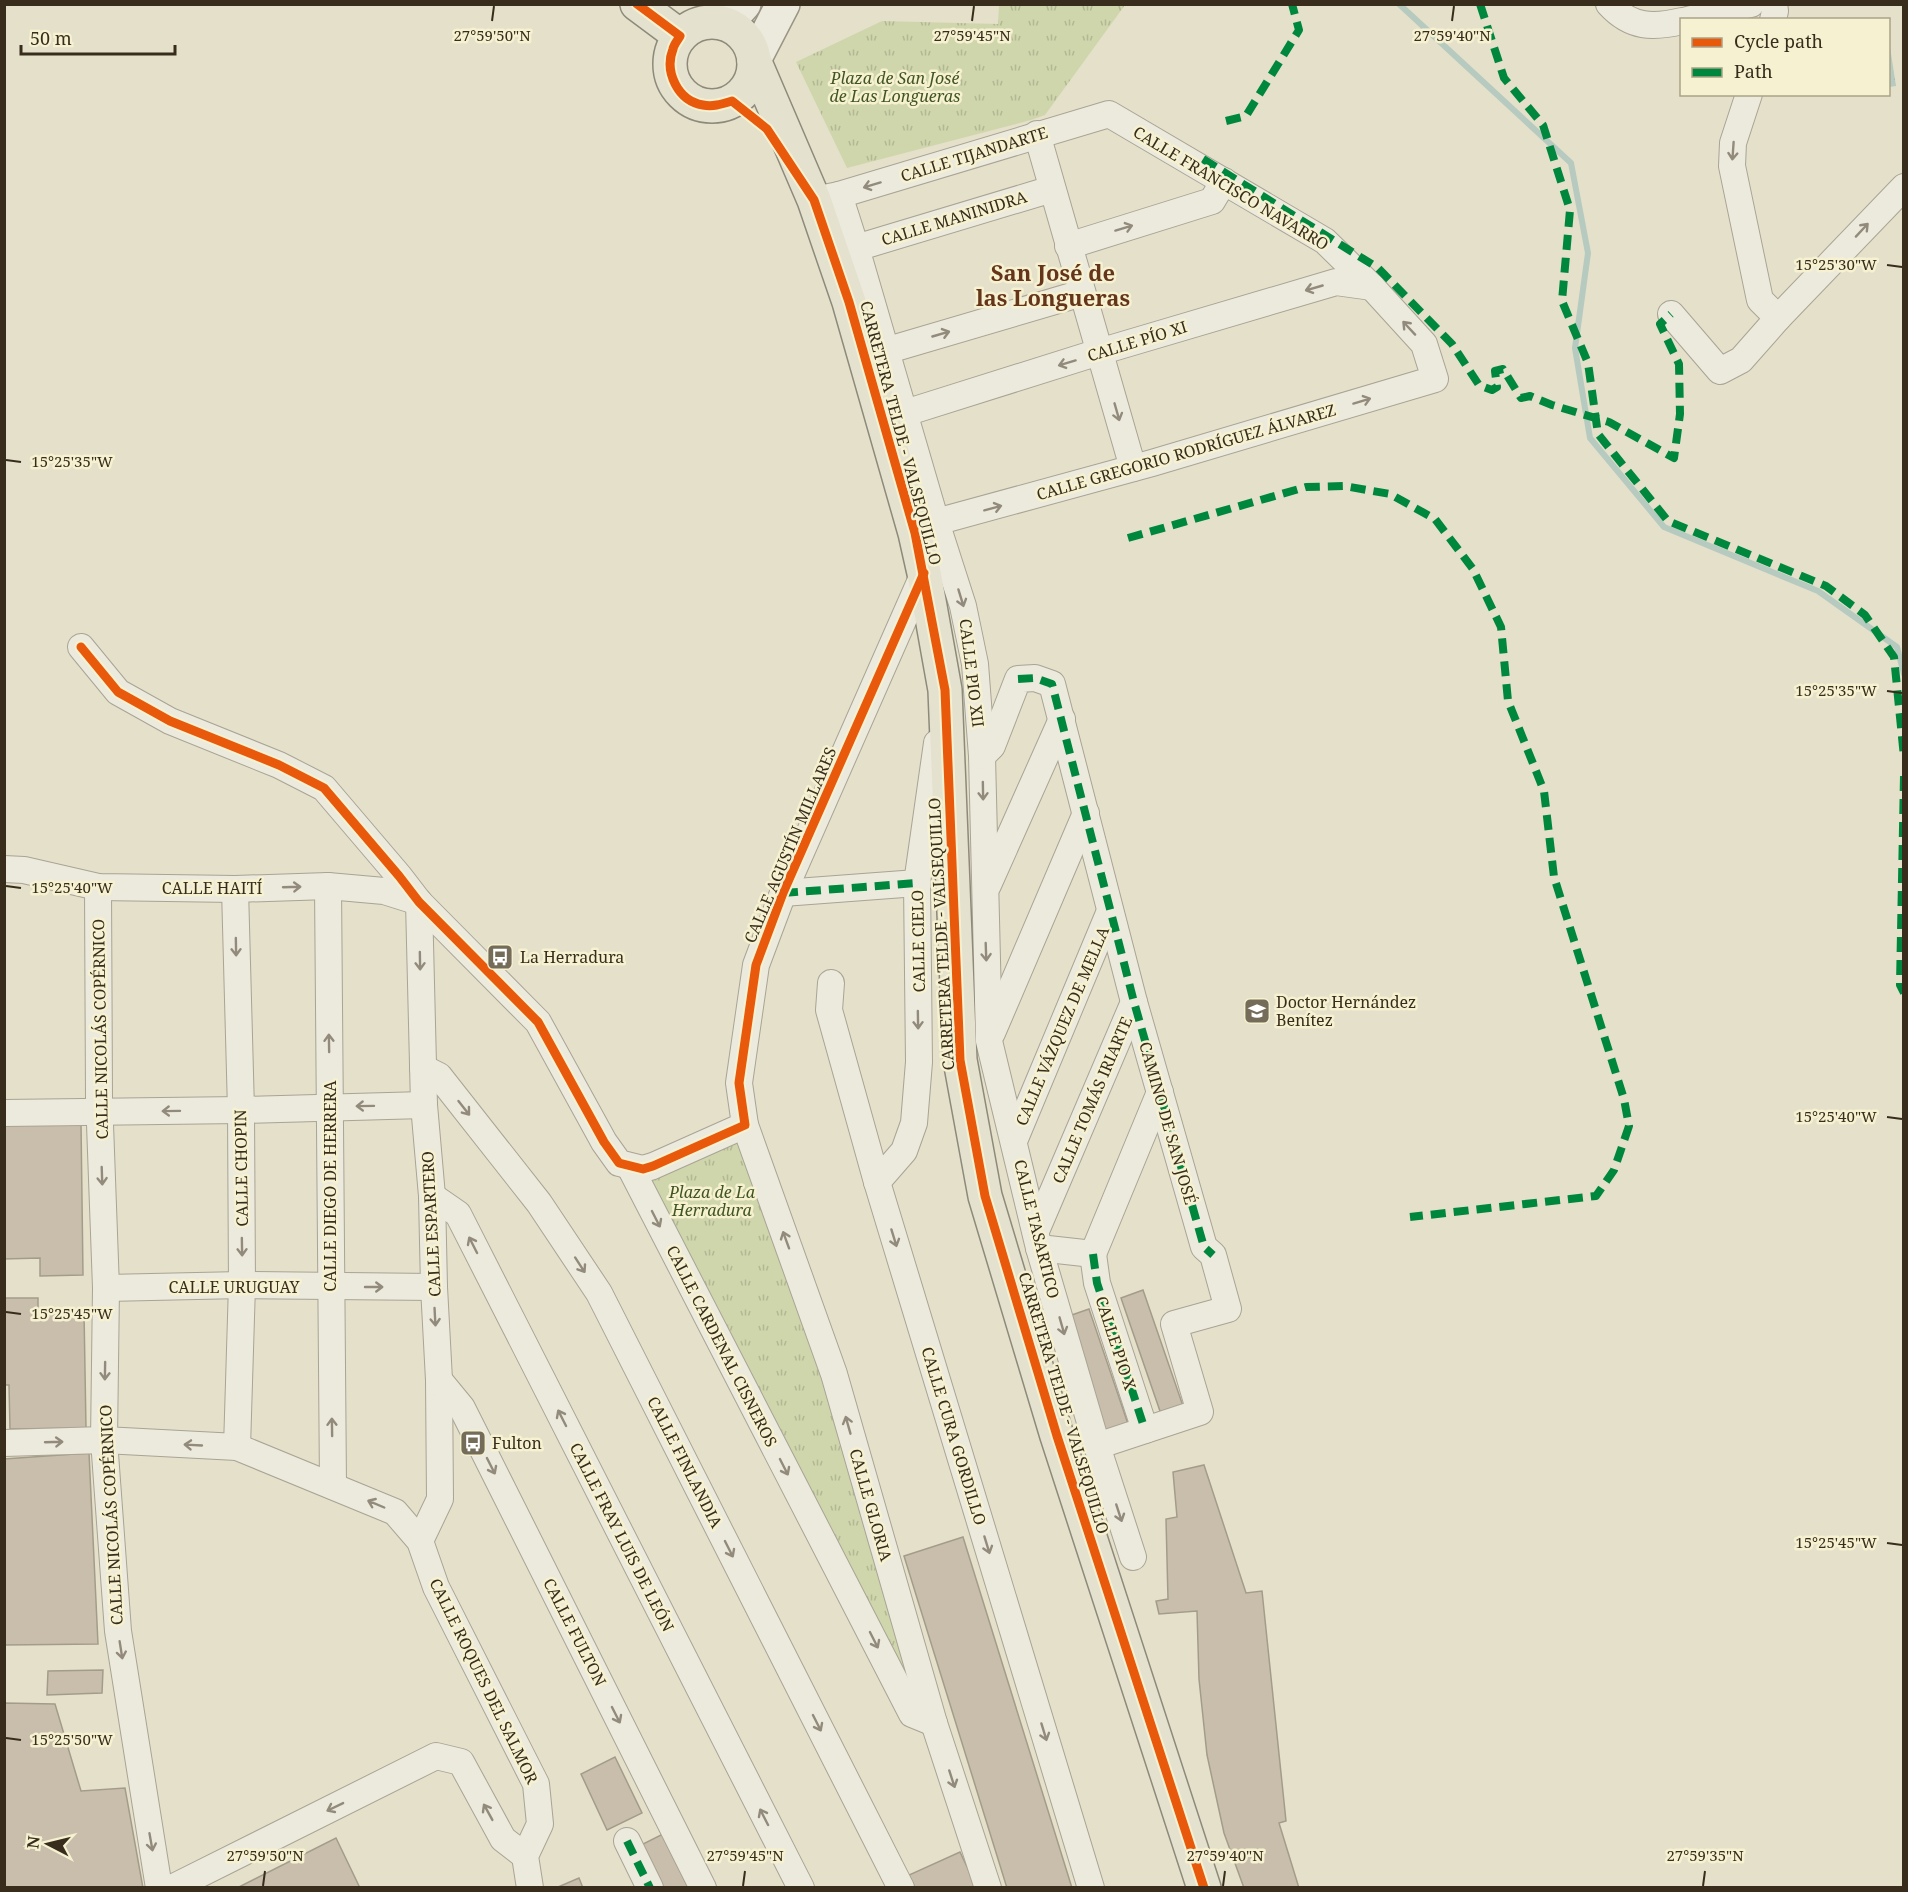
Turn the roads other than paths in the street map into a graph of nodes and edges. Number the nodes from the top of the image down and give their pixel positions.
1 (637, 4) edge
2 (783, 4) edge
3 (1610, 4) edge
4 (1751, 4) edge
5 (735, 14) edge
6 (1695, 18) edge
7 (1680, 21) edge
8 (680, 36) junction
9 (754, 60) junction
10 (1748, 96) edge
11 (732, 101) junction
12 (1109, 114) joint
13 (1036, 134) junction
14 (1224, 182) junction
15 (1904, 187) edge
16 (1052, 189) junction
17 (826, 197) junction
18 (1068, 246) junction
19 (856, 248) junction
20 (1372, 287) junction
21 (1082, 293) junction
22 (1671, 314) dead end
23 (1778, 318) junction
24 (885, 351) junction
25 (1099, 352) junction
26 (1435, 379) joint
27 (904, 413) junction
28 (1133, 468) junction
29 (926, 528) junction
30 (924, 573) junction
31 (81, 647) dead end
32 (1018, 679) joint
33 (945, 690) junction
34 (1062, 719) junction
35 (982, 756) junction
36 (1086, 813) junction
37 (4, 869) edge
38 (917, 883) junction
39 (327, 886) junction
40 (98, 887) junction
41 (235, 889) junction
42 (783, 893) junction
43 (984, 893) junction
44 (419, 902) junction
45 (1110, 911) junction
46 (831, 983) dead end
47 (1134, 1002) junction
48 (989, 1041) junction
49 (423, 1068) junction
50 (1160, 1092) junction
51 (424, 1105) junction
52 (330, 1107) junction
53 (241, 1110) junction
54 (4, 1113) edge
55 (100, 1113) junction
56 (744, 1125) junction
57 (1014, 1141) junction
58 (630, 1167) junction
59 (877, 1182) junction
60 (432, 1196) junction
61 (1038, 1240) junction
62 (1093, 1254) junction
63 (242, 1285) junction
64 (330, 1287) junction
65 (434, 1287) junction
66 (106, 1288) junction
67 (439, 1380) junction
68 (1145, 1430) junction
69 (104, 1440) junction
70 (4, 1443) edge
71 (1097, 1446) junction
72 (237, 1447) junction
73 (333, 1486) junction
74 (420, 1541) junction
75 (1133, 1557) dead end
76 (934, 1724) junction
77 (627, 1841) dead end
78 (525, 1856) junction
79 (159, 1887) edge
80 (172, 1887) edge
81 (530, 1887) edge
82 (650, 1887) edge
83 (703, 1887) edge
84 (801, 1887) edge
85 (901, 1887) edge
86 (988, 1887) edge
87 (1091, 1887) edge
88 (1204, 1887) edge

1 - 8 main road
2 - 9 street
3 - 7 street
4 - 6 street
5 - 8 main road
5 - 9 main road
8 - 11 main road
9 - 11 main road
9 - 17 main road, CARRETERA TELDE - VALSEQUILLO
10 -> 23 street
11 - 17 main road, CARRETERA TELDE - VALSEQUILLO
12 - 13 street, CALLE TIJANDARTE
12 - 14 street, CALLE FRANCISCO NAVARRO
13 - 16 street
13 -> 17 street, CALLE TIJANDARTE
18 -> 14 street
14 - 20 street, CALLE FRANCISCO NAVARRO
23 -> 15 street
16 - 18 street
16 - 19 street, CALLE MANINIDRA
17 - 19 street, CALLE PIO XII
17 - 29 main road, CARRETERA TELDE - VALSEQUILLO
18 - 21 street
19 - 24 street, CALLE PIO XII
20 -> 25 street, CALLE PÍO XI
26 -> 20 street, CALLE FRANCISCO NAVARRO
24 -> 21 street
21 - 25 street
22 - 23 street
24 - 27 street, CALLE PIO XII
25 -> 27 street, CALLE PÍO XI
25 -> 28 street
28 -> 26 street, CALLE GREGORIO RODRÍGUEZ ÁLVAREZ
27 - 29 street, CALLE PIO XII
29 -> 28 street, CALLE GREGORIO RODRÍGUEZ ÁLVAREZ
29 - 30 main road, CARRETERA TELDE - VALSEQUILLO
29 -> 35 street, CALLE PIO XII
30 - 33 main road, CARRETERA TELDE - VALSEQUILLO
30 - 42 street, CALLE AGUSTÍN MILLARES
31 - 44 street, CALLE CARDENAL CISNEROS
32 - 34 street, CAMINO DE SAN JOSÉ
32 - 35 street, CALLE PIO XII
33 - 38 street, CALLE CIELO
33 - 88 main road, CARRETERA TELDE - VALSEQUILLO
34 - 36 street, CAMINO DE SAN JOSÉ
34 - 43 street
35 -> 43 street, CALLE PIO XII
36 - 45 street, CAMINO DE SAN JOSÉ
36 - 48 street
37 - 40 street, CALLE HAITÍ
38 - 42 street
38 -> 59 street, CALLE CIELO
41 -> 39 street, CALLE HAITÍ
39 - 44 street, CALLE HAITÍ
52 -> 39 street, CALLE DIEGO DE HERRERA
40 - 41 street, CALLE HAITÍ
40 - 55 street, CALLE NICOLÁS COPÉRNICO
41 -> 53 street, CALLE CHOPIN
42 - 56 street, CALLE AGUSTÍN MILLARES
43 -> 48 street, CALLE TASARTICO
44 -> 49 street, CALLE ESPARTERO
44 - 58 street, CALLE CARDENAL CISNEROS
45 - 47 street, CAMINO DE SAN JOSÉ
45 - 57 street, CALLE VÁZQUEZ DE MELLA
46 - 59 street, CALLE CURA GORDILLO
47 - 50 street, CAMINO DE SAN JOSÉ
47 - 61 street, CALLE TOMÁS IRIARTE
48 - 57 street, CALLE TASARTICO
49 - 51 street, CALLE ESPARTERO
49 -> 85 street, CALLE FINLANDIA
50 - 62 street
50 - 68 street, CAMINO DE SAN JOSÉ
51 -> 52 street
51 - 60 street, CALLE ESPARTERO
52 - 53 street
52 - 64 street, CALLE DIEGO DE HERRERA
53 -> 55 street
53 -> 63 street, CALLE CHOPIN
54 - 55 street
55 -> 66 street, CALLE NICOLÁS COPÉRNICO
56 - 58 street
76 -> 56 street, CALLE GLORIA
57 - 61 street, CALLE TASARTICO
58 -> 76 street, CALLE CARDENAL CISNEROS
59 -> 87 street, CALLE CURA GORDILLO
60 - 65 street, CALLE ESPARTERO
84 -> 60 street, CALLE FRAY LUIS DE LEÓN
61 - 62 street
61 -> 71 street, CALLE TASARTICO
62 - 68 street, CALLE PIO X
63 - 64 street, CALLE URUGUAY
63 - 66 street, CALLE URUGUAY
63 - 72 street, CALLE CHOPIN
64 -> 65 street, CALLE URUGUAY
73 -> 64 street, CALLE DIEGO DE HERRERA
65 -> 67 street, CALLE ESPARTERO
66 -> 69 street, CALLE NICOLÁS COPÉRNICO
67 - 74 street, CALLE ESPARTERO
67 -> 83 street, CALLE FULTON
68 - 71 street, CAMINO DE SAN JOSÉ
70 -> 69 street
72 -> 69 street
69 -> 79 street, CALLE NICOLÁS COPÉRNICO
71 -> 75 street, CALLE TASARTICO
72 - 73 street
74 -> 73 street
74 - 78 street, CALLE ROQUES DEL SALMOR
76 -> 86 street, CALLE GLORIA
77 - 82 street
78 -> 80 street
78 - 81 street

